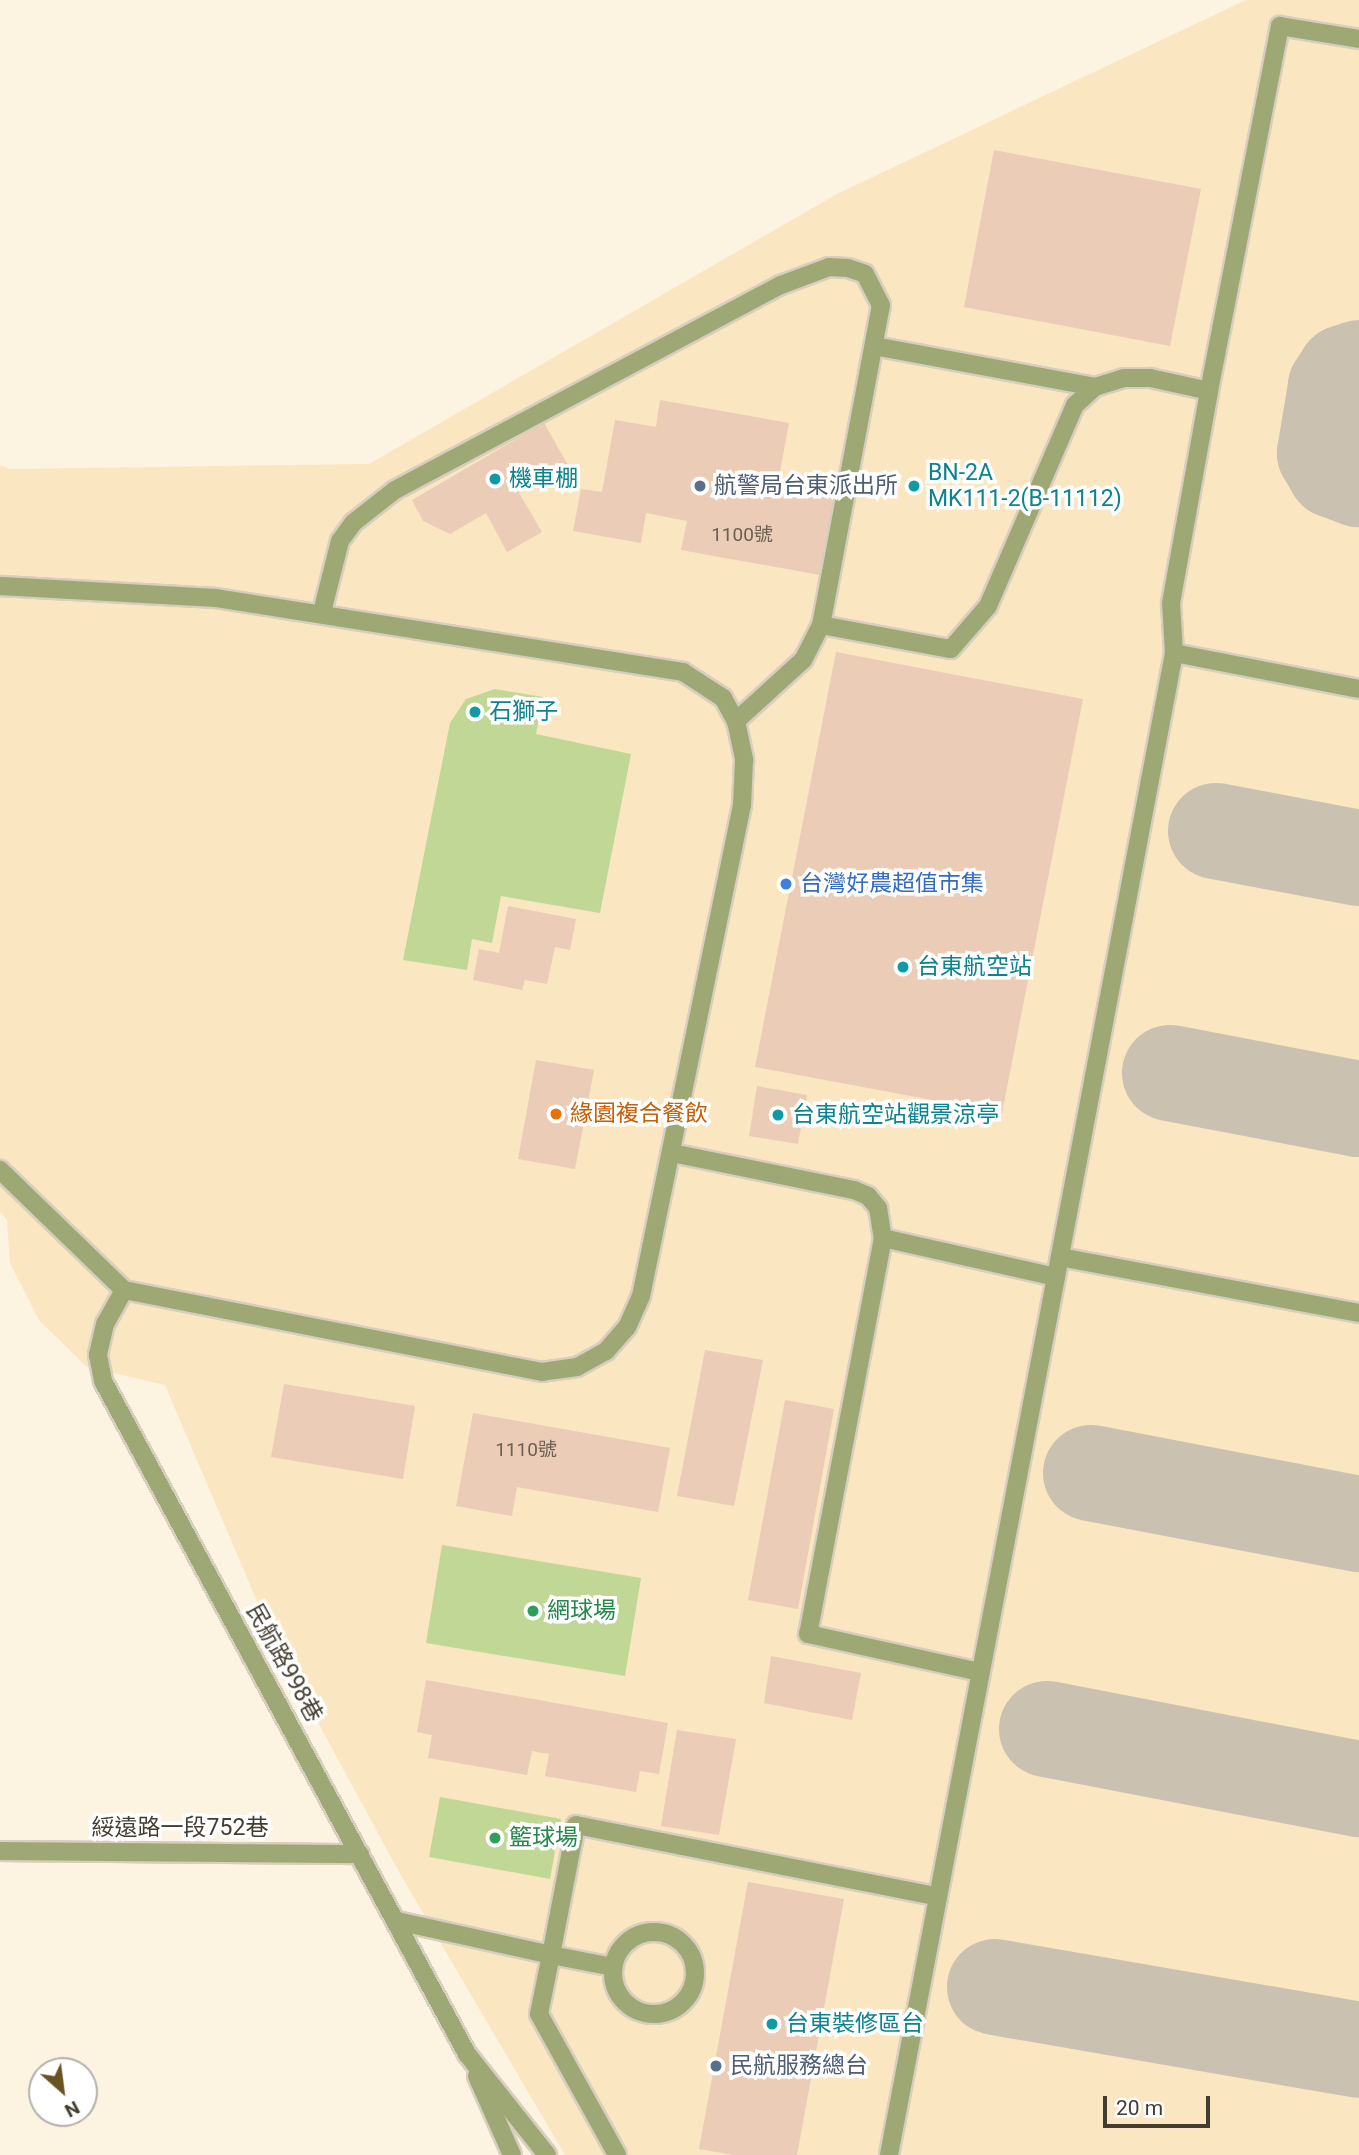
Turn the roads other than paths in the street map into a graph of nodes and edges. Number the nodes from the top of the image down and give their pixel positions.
1 (1359, 39) edge
2 (874, 346) junction
3 (1095, 387) junction
4 (1209, 390) junction
5 (0, 586) edge
6 (322, 612) junction
7 (821, 625) junction
8 (1174, 653) junction
9 (1359, 689) edge
10 (736, 721) junction
11 (672, 1153) junction
12 (0, 1170) edge
13 (883, 1238) junction
14 (1060, 1257) junction
15 (1056, 1277) junction
16 (124, 1290) junction
17 (1359, 1312) edge
18 (980, 1672) junction
19 (0, 1851) edge
20 (360, 1854) junction
21 (938, 1897) junction
22 (397, 1921) junction
23 (551, 1955) junction
24 (614, 1967) junction
25 (467, 2054) junction
26 (512, 2155) edge
27 (547, 2155) edge
28 (617, 2155) edge
29 (889, 2155) edge

1 - 4 street
2 - 3 street
2 - 6 street
2 - 7 street
3 - 4 street
3 - 7 street
4 - 8 street
5 - 6 street
6 - 10 street
7 - 10 street
8 - 9 street
8 - 14 street
10 - 11 street
11 - 13 street
11 - 16 street
12 - 16 street
13 - 15 street
13 - 18 street
14 - 15 street
14 - 17 street
15 - 18 street
16 - 20 street, 民航路998巷
18 - 21 street
19 - 20 street, 綏遠路一段752巷
20 - 22 street, 民航路998巷
21 - 23 street
21 - 29 street
22 - 23 street
22 - 25 street, 民航路998巷
23 - 24 street
23 - 28 street
24 - 24 street
25 - 26 street, 民航路998巷
25 - 27 street, 民航路998巷

